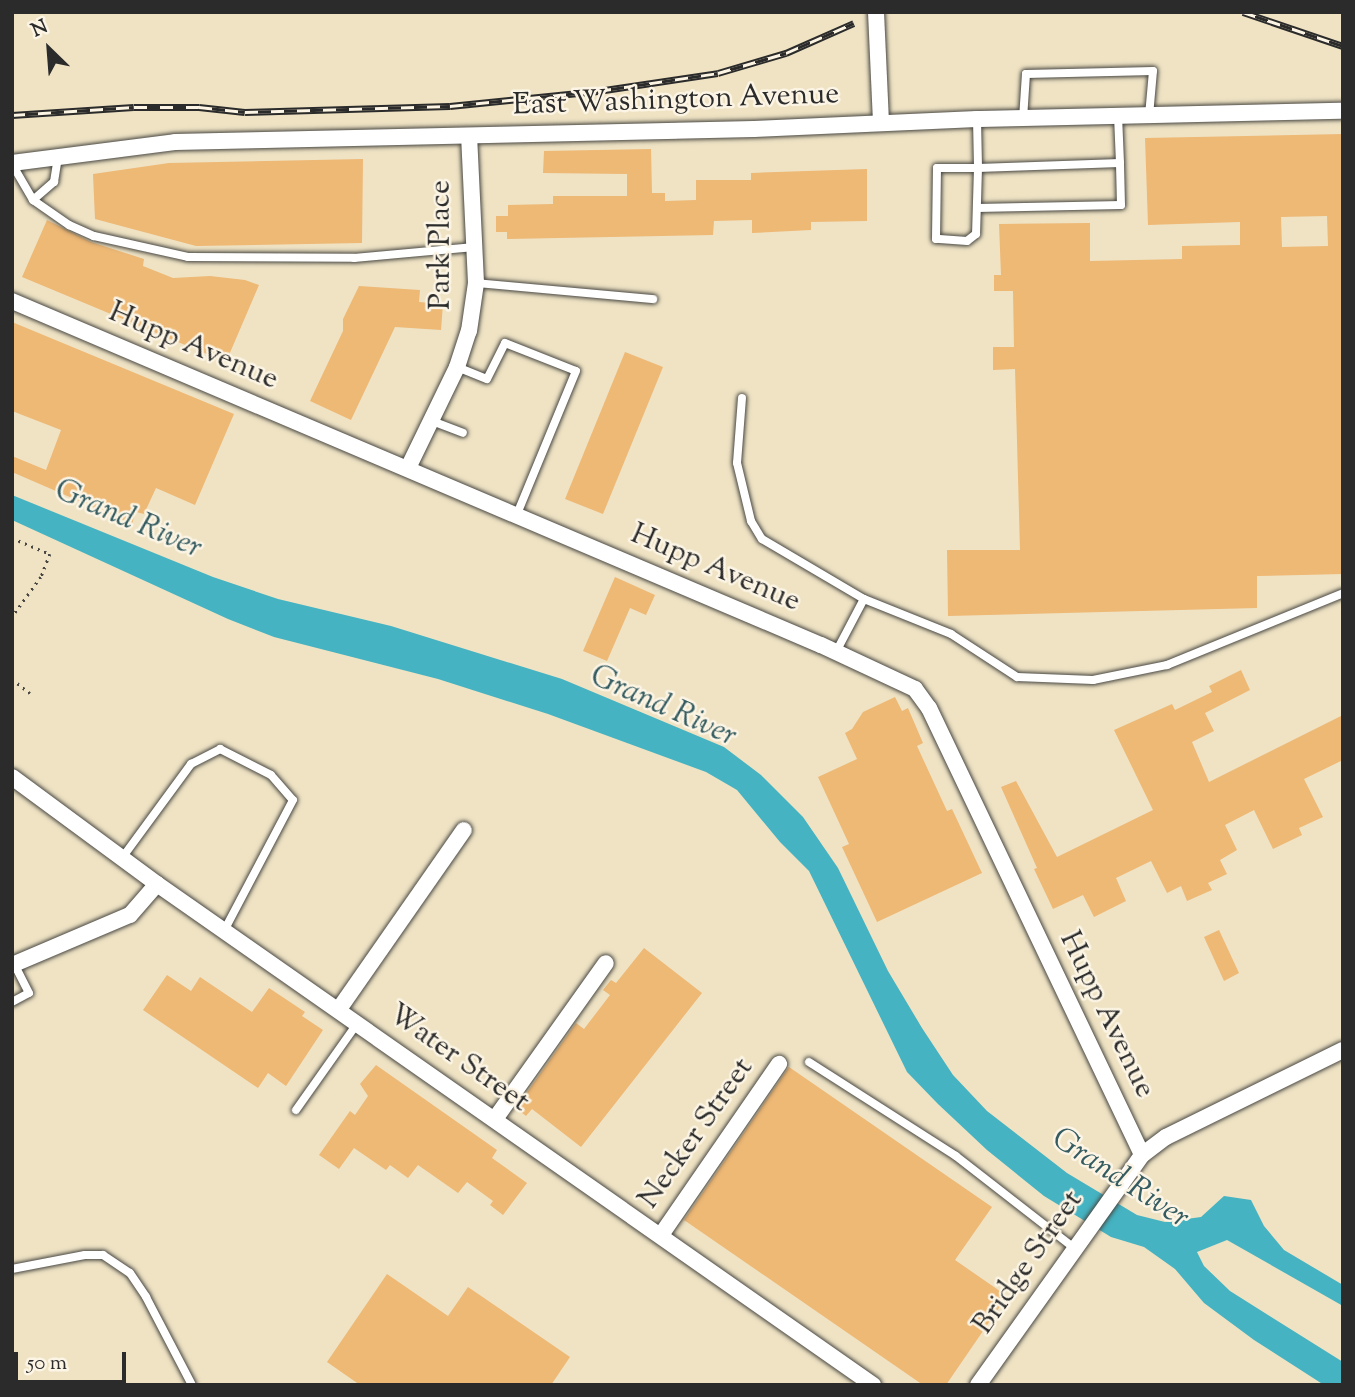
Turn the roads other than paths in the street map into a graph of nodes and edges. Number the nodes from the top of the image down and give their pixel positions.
1 (876, 12) edge
2 (1343, 111) edge
3 (1118, 116) junction
4 (1149, 116) junction
5 (977, 119) junction
6 (1023, 119) junction
7 (881, 122) junction
8 (469, 136) junction
9 (58, 157) junction
10 (1121, 163) junction
11 (12, 164) edge
12 (978, 168) junction
13 (33, 200) junction
14 (977, 208) junction
15 (475, 247) junction
16 (476, 283) junction
17 (653, 299) dead end
18 (12, 301) edge
19 (457, 368) junction
20 (742, 398) dead end
21 (432, 421) junction
22 (463, 433) dead end
23 (408, 468) junction
24 (517, 514) junction
25 (1343, 593) edge
26 (864, 599) junction
27 (836, 652) junction
28 (12, 777) edge
29 (464, 830) dead end
30 (122, 858) junction
31 (157, 884) junction
32 (225, 929) junction
33 (606, 963) dead end
34 (13, 964) edge
35 (12, 1002) edge
36 (339, 1009) junction
37 (358, 1022) junction
38 (1343, 1050) edge
39 (809, 1062) dead end
40 (779, 1064) dead end
41 (296, 1110) dead end
42 (495, 1119) junction
43 (1142, 1155) junction
44 (661, 1235) junction
45 (1077, 1243) junction
46 (12, 1269) edge
47 (191, 1385) edge
48 (873, 1385) edge
49 (978, 1385) edge

1 - 7 street
2 - 4 street, East Washington Avenue
3 - 4 street, East Washington Avenue
3 - 6 street, East Washington Avenue
3 - 10 lane
4 - 6 lane
5 - 6 street, East Washington Avenue
5 - 7 street, East Washington Avenue
5 - 12 lane
7 - 8 street, East Washington Avenue
8 - 9 street, East Washington Avenue
8 - 15 street, Park Place
9 - 11 street, East Washington Avenue
9 - 13 lane
10 - 12 lane
10 - 14 lane
11 - 13 lane
12 - 14 lane
12 - 14 lane
13 - 15 lane
15 - 16 street, Park Place
16 - 17 lane
16 - 19 street, Park Place
18 - 23 street, Hupp Avenue
19 - 21 street, Park Place
19 - 24 lane
20 - 26 lane
21 - 22 lane
21 - 23 street, Park Place
23 - 24 street, Hupp Avenue
24 - 27 street, Hupp Avenue
25 - 26 lane
26 - 27 lane
27 - 43 street, Hupp Avenue
28 - 30 street, Water Street
29 - 36 street
30 - 31 street, Water Street
30 - 32 lane
31 - 32 street, Water Street
31 - 34 street
32 - 36 street, Water Street
33 - 42 street
34 - 35 lane
36 - 37 street, Water Street
37 - 41 lane
37 - 42 street, Water Street
38 - 43 street, Bridge Street
39 - 45 lane
40 - 44 street, Necker Street
42 - 44 street, Water Street
43 - 45 street, Bridge Street
44 - 48 street, Water Street
45 - 49 street, Bridge Street
46 - 47 lane

